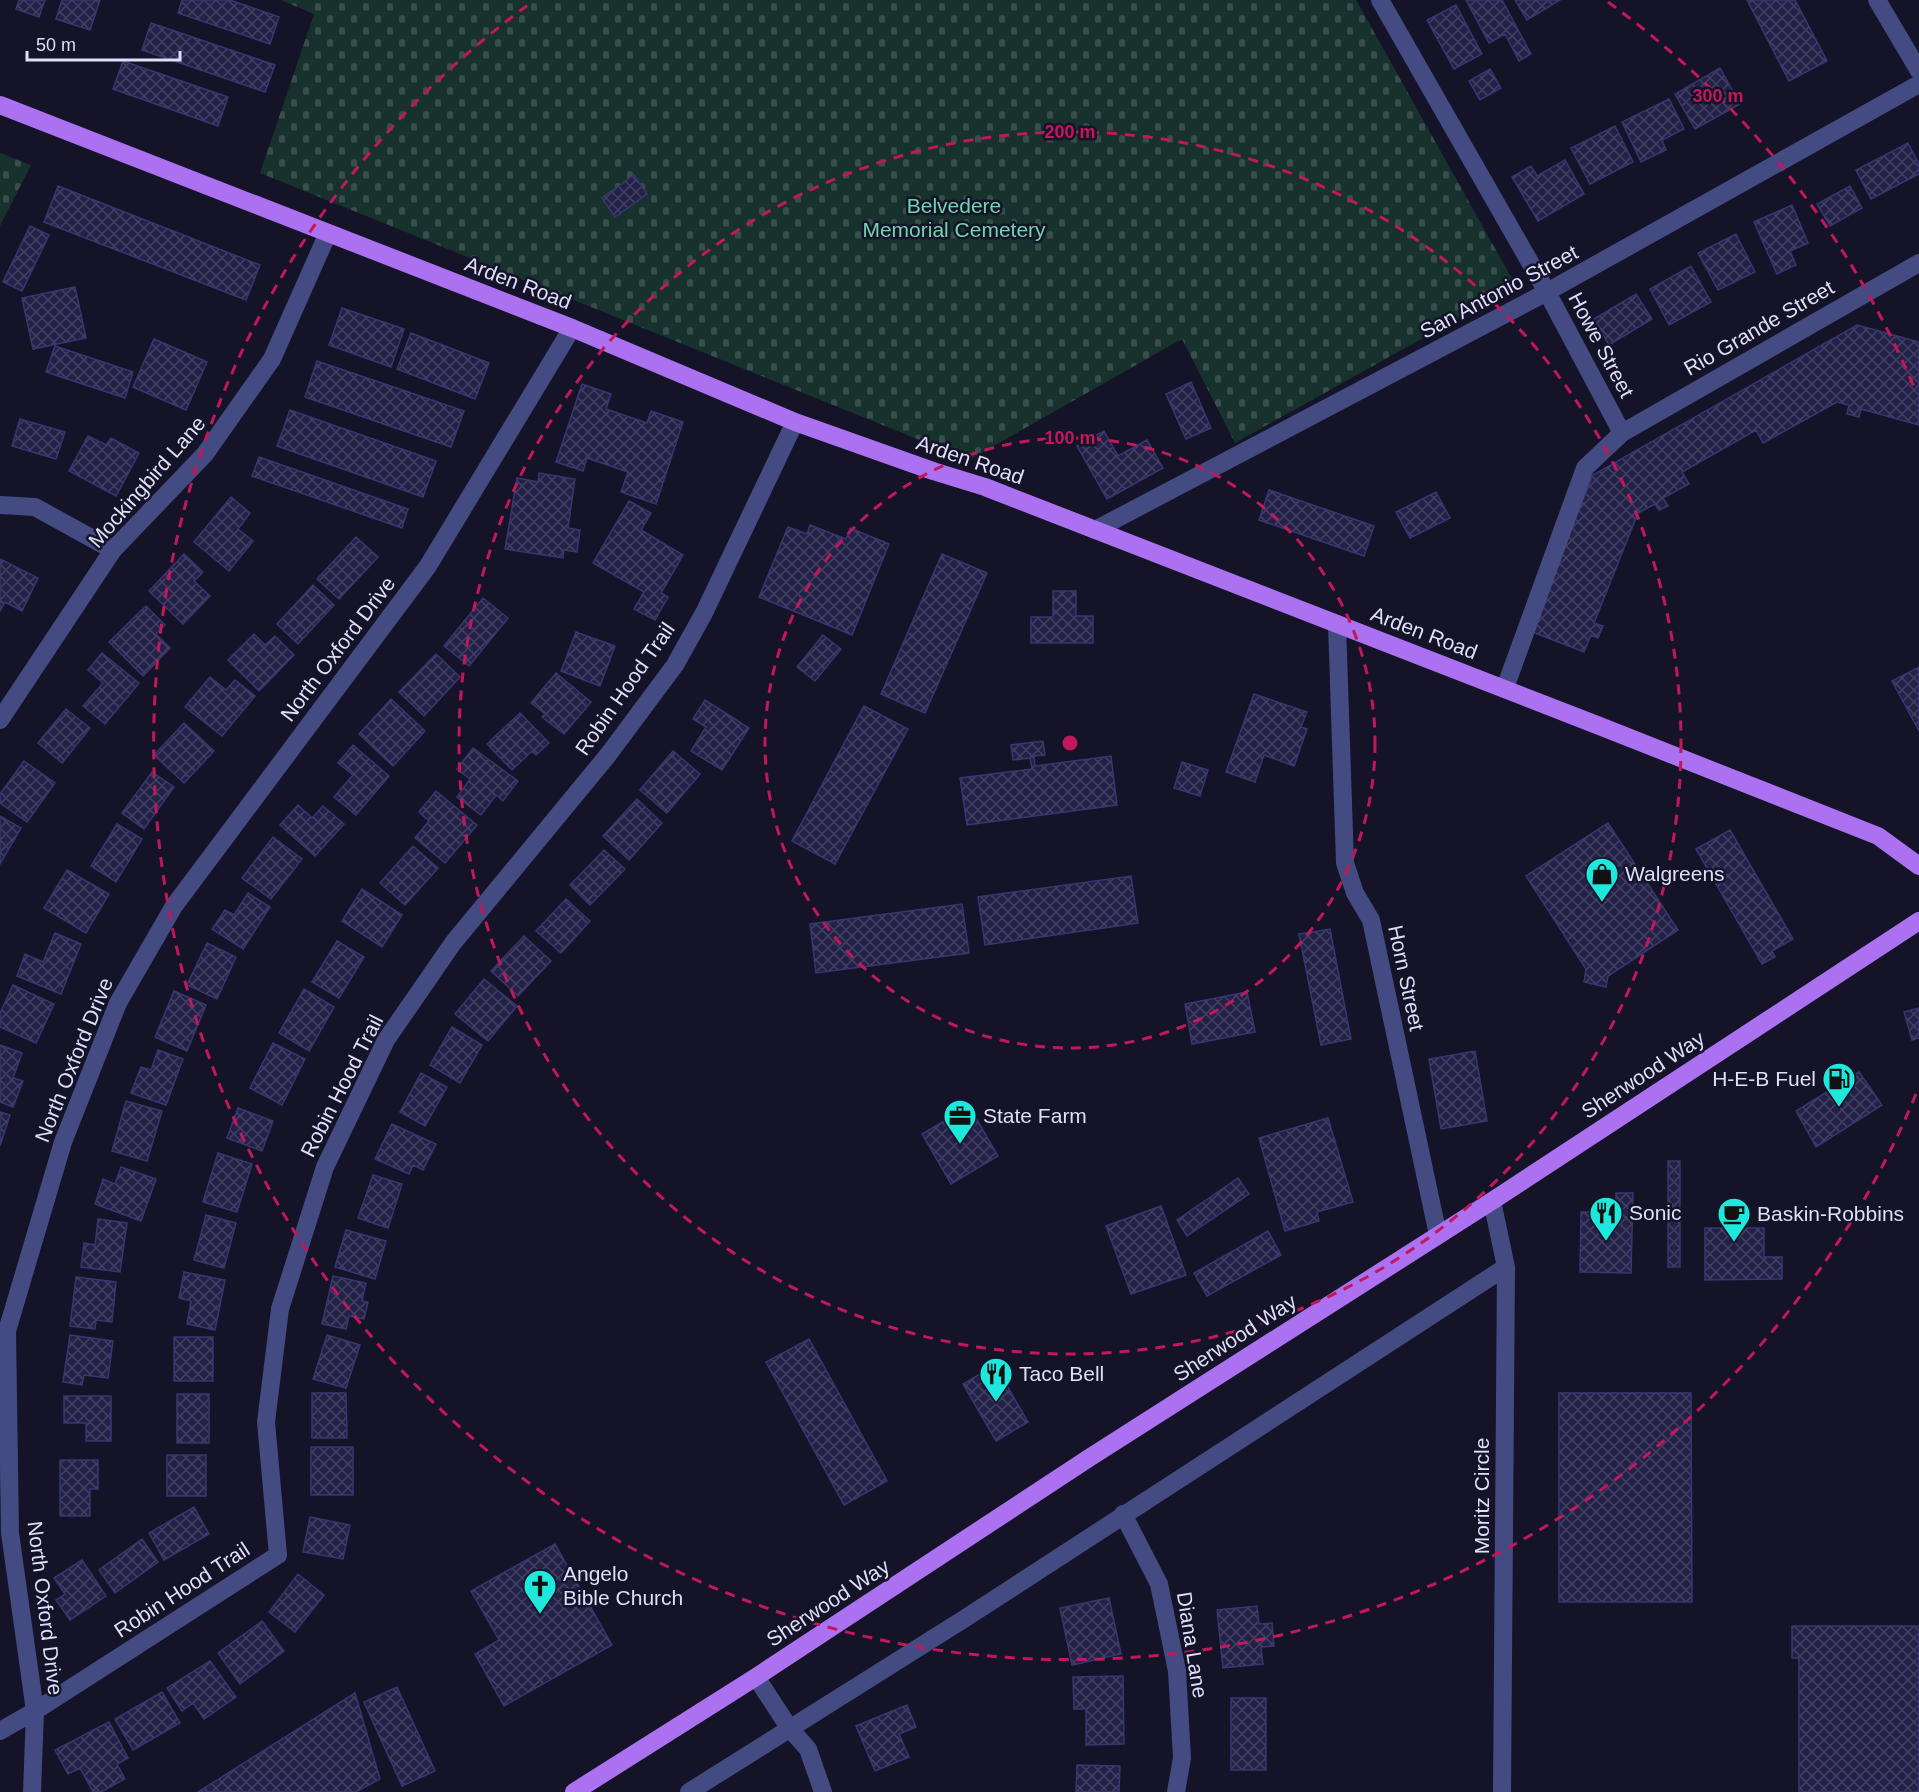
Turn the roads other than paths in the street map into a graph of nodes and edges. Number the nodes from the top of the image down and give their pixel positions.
1 (1380, 0) edge
2 (1877, 0) edge
3 (1919, 71) edge
4 (1919, 84) edge
5 (0, 105) edge
6 (328, 233) junction
7 (1919, 263) edge
8 (1547, 292) junction
9 (572, 328) junction
10 (795, 422) junction
11 (1622, 433) junction
12 (0, 505) edge
13 (1095, 530) junction
14 (113, 550) junction
15 (1336, 624) junction
16 (1505, 688) junction
17 (0, 720) edge
18 (1919, 866) edge
19 (1919, 921) edge
20 (1492, 1201) junction
21 (1438, 1235) junction
22 (1506, 1267) junction
23 (1123, 1514) junction
24 (756, 1677) junction
25 (35, 1711) junction
26 (790, 1729) junction
27 (0, 1731) edge
28 (32, 1792) edge
29 (574, 1792) edge
30 (689, 1792) edge
31 (823, 1792) edge
32 (1176, 1792) edge
33 (1502, 1792) edge

1 - 8 street, Howe Street
2 - 3 street
4 - 8 street, San Antonio Street
5 - 6 main road, Arden Road
6 - 9 main road, Arden Road
6 - 14 street, Mockingbird Lane
7 - 11 street, Rio Grande Street
8 - 11 street, Howe Street
8 - 13 street, San Antonio Street
9 - 10 main road, Arden Road
9 - 25 street, North Oxford Drive
10 - 13 main road, Arden Road
10 - 25 street, Robin Hood Trail
11 - 16 street
12 - 14 street
13 - 15 main road, Arden Road
14 - 17 street, Mockingbird Lane
15 - 16 main road, Arden Road
15 - 21 street, Horn Street
16 - 18 main road, Arden Road
19 - 20 main road, Sherwood Way
20 - 21 main road, Sherwood Way
20 - 22 street, Moritz Circle
21 - 24 main road, Sherwood Way
22 - 23 street
22 - 33 street, Moritz Circle
23 - 26 street
23 - 32 street, Diana Lane
24 - 26 street
24 - 29 main road, Sherwood Way
25 - 27 street, Robin Hood Trail
25 - 28 street, North Oxford Drive
26 - 30 street
26 - 31 street

